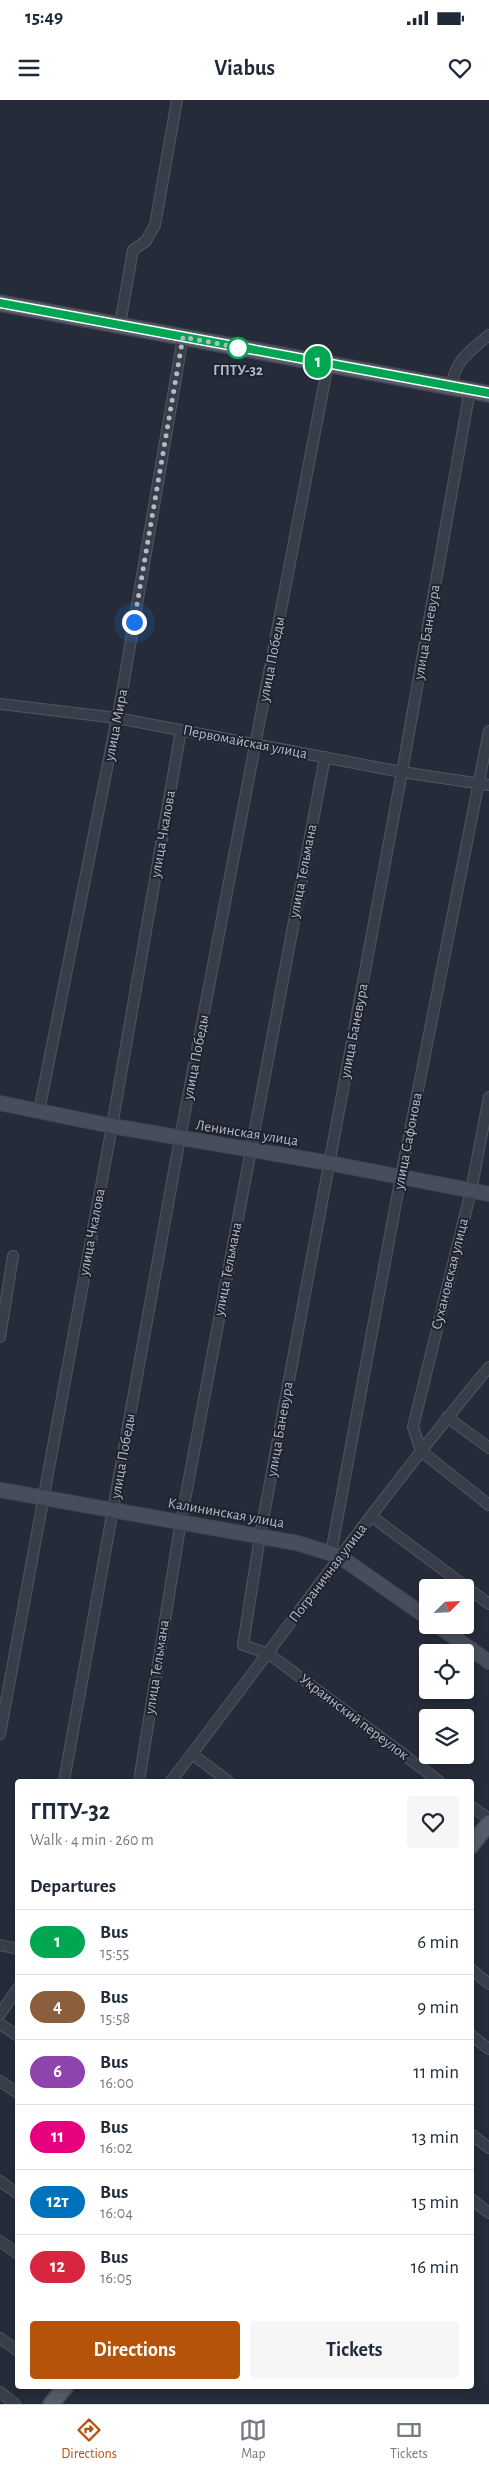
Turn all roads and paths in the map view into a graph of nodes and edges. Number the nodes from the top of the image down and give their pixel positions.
1 (177, 100) edge
2 (0, 303) edge
3 (120, 324) junction
4 (489, 334) edge
5 (183, 337) junction
6 (328, 364) junction
7 (451, 387) junction
8 (470, 390) junction
9 (489, 394) edge
10 (0, 704) edge
11 (117, 718) junction
12 (181, 730) junction
13 (489, 731) edge
14 (256, 744) junction
15 (325, 757) junction
16 (402, 772) junction
17 (484, 784) edge
18 (489, 1097) edge
19 (0, 1103) edge
20 (39, 1111) junction
21 (112, 1126) junction
22 (180, 1138) junction
23 (250, 1150) junction
24 (329, 1163) junction
25 (401, 1176) junction
26 (471, 1190) junction
27 (489, 1194) edge
28 (13, 1256) dead end
29 (0, 1337) edge
30 (489, 1367) edge
31 (447, 1417) junction
32 (489, 1448) edge
33 (421, 1451) junction
34 (0, 1490) edge
35 (42, 1496) junction
36 (489, 1505) edge
37 (114, 1510) junction
38 (370, 1516) junction
39 (181, 1521) junction
40 (260, 1536) junction
41 (335, 1554) junction
42 (489, 1604) edge
43 (419, 1612) edge
44 (450, 1634) edge
45 (269, 1654) junction
46 (489, 1662) edge
47 (0, 1734) edge
48 (192, 1754) junction
49 (64, 1779) edge
50 (139, 1779) edge
51 (172, 1779) edge
52 (225, 1779) edge
53 (436, 1779) edge
54 (474, 1808) edge
55 (489, 1819) edge
56 (489, 1823) edge
57 (474, 1842) edge
58 (0, 1945) edge
59 (15, 1948) edge
60 (474, 1972) edge
61 (489, 1984) edge
62 (15, 1992) edge
63 (0, 2014) edge
64 (0, 2024) edge
65 (15, 2034) edge
66 (474, 2037) edge
67 (489, 2049) edge
68 (0, 2081) edge
69 (15, 2091) edge
70 (474, 2136) edge
71 (489, 2148) edge
72 (0, 2181) edge
73 (15, 2192) edge
74 (474, 2201) edge
75 (489, 2213) edge
76 (0, 2241) edge
77 (15, 2252) edge
78 (0, 2338) edge
79 (15, 2349) edge
80 (63, 2389) edge
81 (0, 2392) edge
82 (15, 2404) edge
83 (51, 2404) edge

1 - 3 street
2 - 3 main road
3 - 5 main road
4 - 7 street
5 - 6 main road
5 - 11 street, улица Мира
6 - 7 main road
6 - 14 street, улица Победы
7 - 8 main road
8 - 9 main road
8 - 16 street, улица Баневура
10 - 11 street, Первомайская улица
11 - 12 street, Первомайская улица
11 - 20 street, улица Мира
12 - 14 street, Первомайская улица
12 - 21 street, улица Чкалова
13 - 17 street, улица Сафонова
14 - 15 street, Первомайская улица
14 - 22 street, улица Победы
15 - 16 street, Первомайская улица
15 - 23 street, улица Тельмана
16 - 17 street, Первомайская улица
16 - 24 street, улица Баневура
17 - 25 street, улица Сафонова
18 - 26 street, Сухановская улица
19 - 20 main road, Ленинская улица
20 - 21 main road, Ленинская улица
21 - 22 main road, Ленинская улица
21 - 35 street, улица Чкалова
22 - 23 main road, Ленинская улица
22 - 37 street, улица Победы
23 - 24 main road, Ленинская улица
23 - 39 street, улица Тельмана
24 - 25 main road, Ленинская улица
24 - 40 street, улица Баневура
25 - 26 main road, Ленинская улица
25 - 41 street, улица Сафонова
26 - 27 main road, Ленинская улица
26 - 33 street, Сухановская улица
28 - 29 street
30 - 31 street, Пограничная улица
31 - 32 street
31 - 33 street, Пограничная улица
33 - 36 street
33 - 38 street, Пограничная улица
34 - 35 main road, Калининская улица
35 - 37 main road, Калининская улица
35 - 47 street, улица Чкалова
37 - 39 main road, Калининская улица
37 - 49 street, улица Победы
38 - 41 street, Пограничная улица
38 - 42 street
39 - 40 main road, Калининская улица
39 - 50 street, улица Тельмана
40 - 41 main road, Калининская улица
40 - 45 street, улица Баневура
41 - 43 main road, Калининская улица
41 - 45 street, Пограничная улица
44 - 46 main road
45 - 48 street, Пограничная улица
45 - 53 street, Украинский переулок
48 - 51 street, Пограничная улица
48 - 52 street
54 - 55 street
56 - 57 main road
58 - 59 street
60 - 61 street
62 - 63 street
64 - 65 street
66 - 67 street
68 - 69 street
70 - 71 street
72 - 73 street
74 - 75 street
76 - 77 street
78 - 79 street
80 - 83 main road
81 - 82 street

